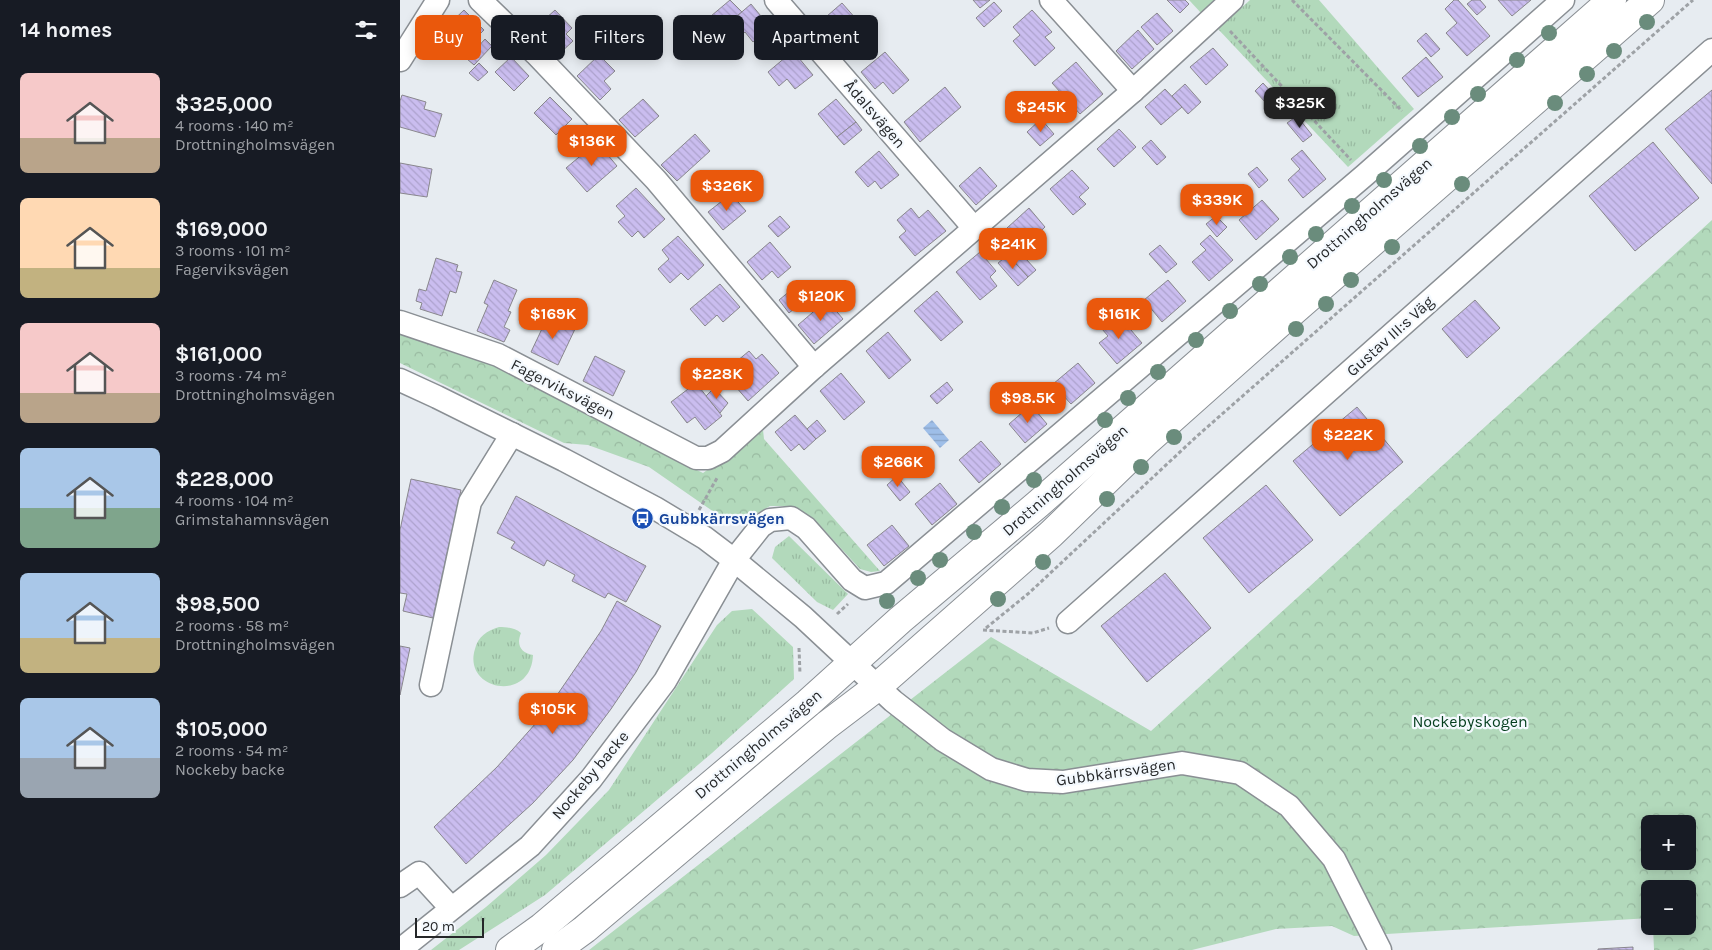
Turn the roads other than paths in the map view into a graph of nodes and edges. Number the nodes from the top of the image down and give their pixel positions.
1 (438, 0) edge
2 (480, 0) edge
3 (776, 0) edge
4 (1051, 0) edge
5 (1232, 0) edge
6 (1562, 0) edge
7 (1612, 0) edge
8 (1650, 0) edge
9 (1712, 50) edge
10 (400, 60) edge
11 (1133, 90) junction
12 (974, 228) junction
13 (400, 322) edge
14 (814, 367) junction
15 (400, 380) edge
16 (512, 434) junction
17 (734, 560) junction
18 (1068, 622) road end
19 (851, 663) junction
20 (431, 685) dead end
21 (877, 686) junction
22 (400, 886) edge
23 (451, 908) junction
24 (400, 950) edge
25 (510, 950) edge
26 (556, 950) edge
27 (1380, 950) edge

1 - 10 street
2 - 14 street
3 - 12 street, Ådalsvägen
4 - 11 street
5 - 11 street
6 - 17 street, Drottningholmsvägen
7 - 19 main road, Drottningholmsvägen
8 - 21 main road, Drottningholmsvägen
9 - 18 street, Gustav III:s Väg
11 - 12 street
12 - 14 street
13 - 14 street, Fagerviksvägen
15 - 16 street, Gubbkärrsvägen
16 - 17 street, Gubbkärrsvägen
16 - 20 street
17 - 19 street, Gubbkärrsvägen
17 - 23 street, Nockeby backe
19 - 21 street, Gubbkärrsvägen
19 - 25 main road, Drottningholmsvägen
21 - 26 main road, Drottningholmsvägen
21 - 27 street, Gubbkärrsvägen
22 - 23 street
23 - 24 street, Nockeby backe

